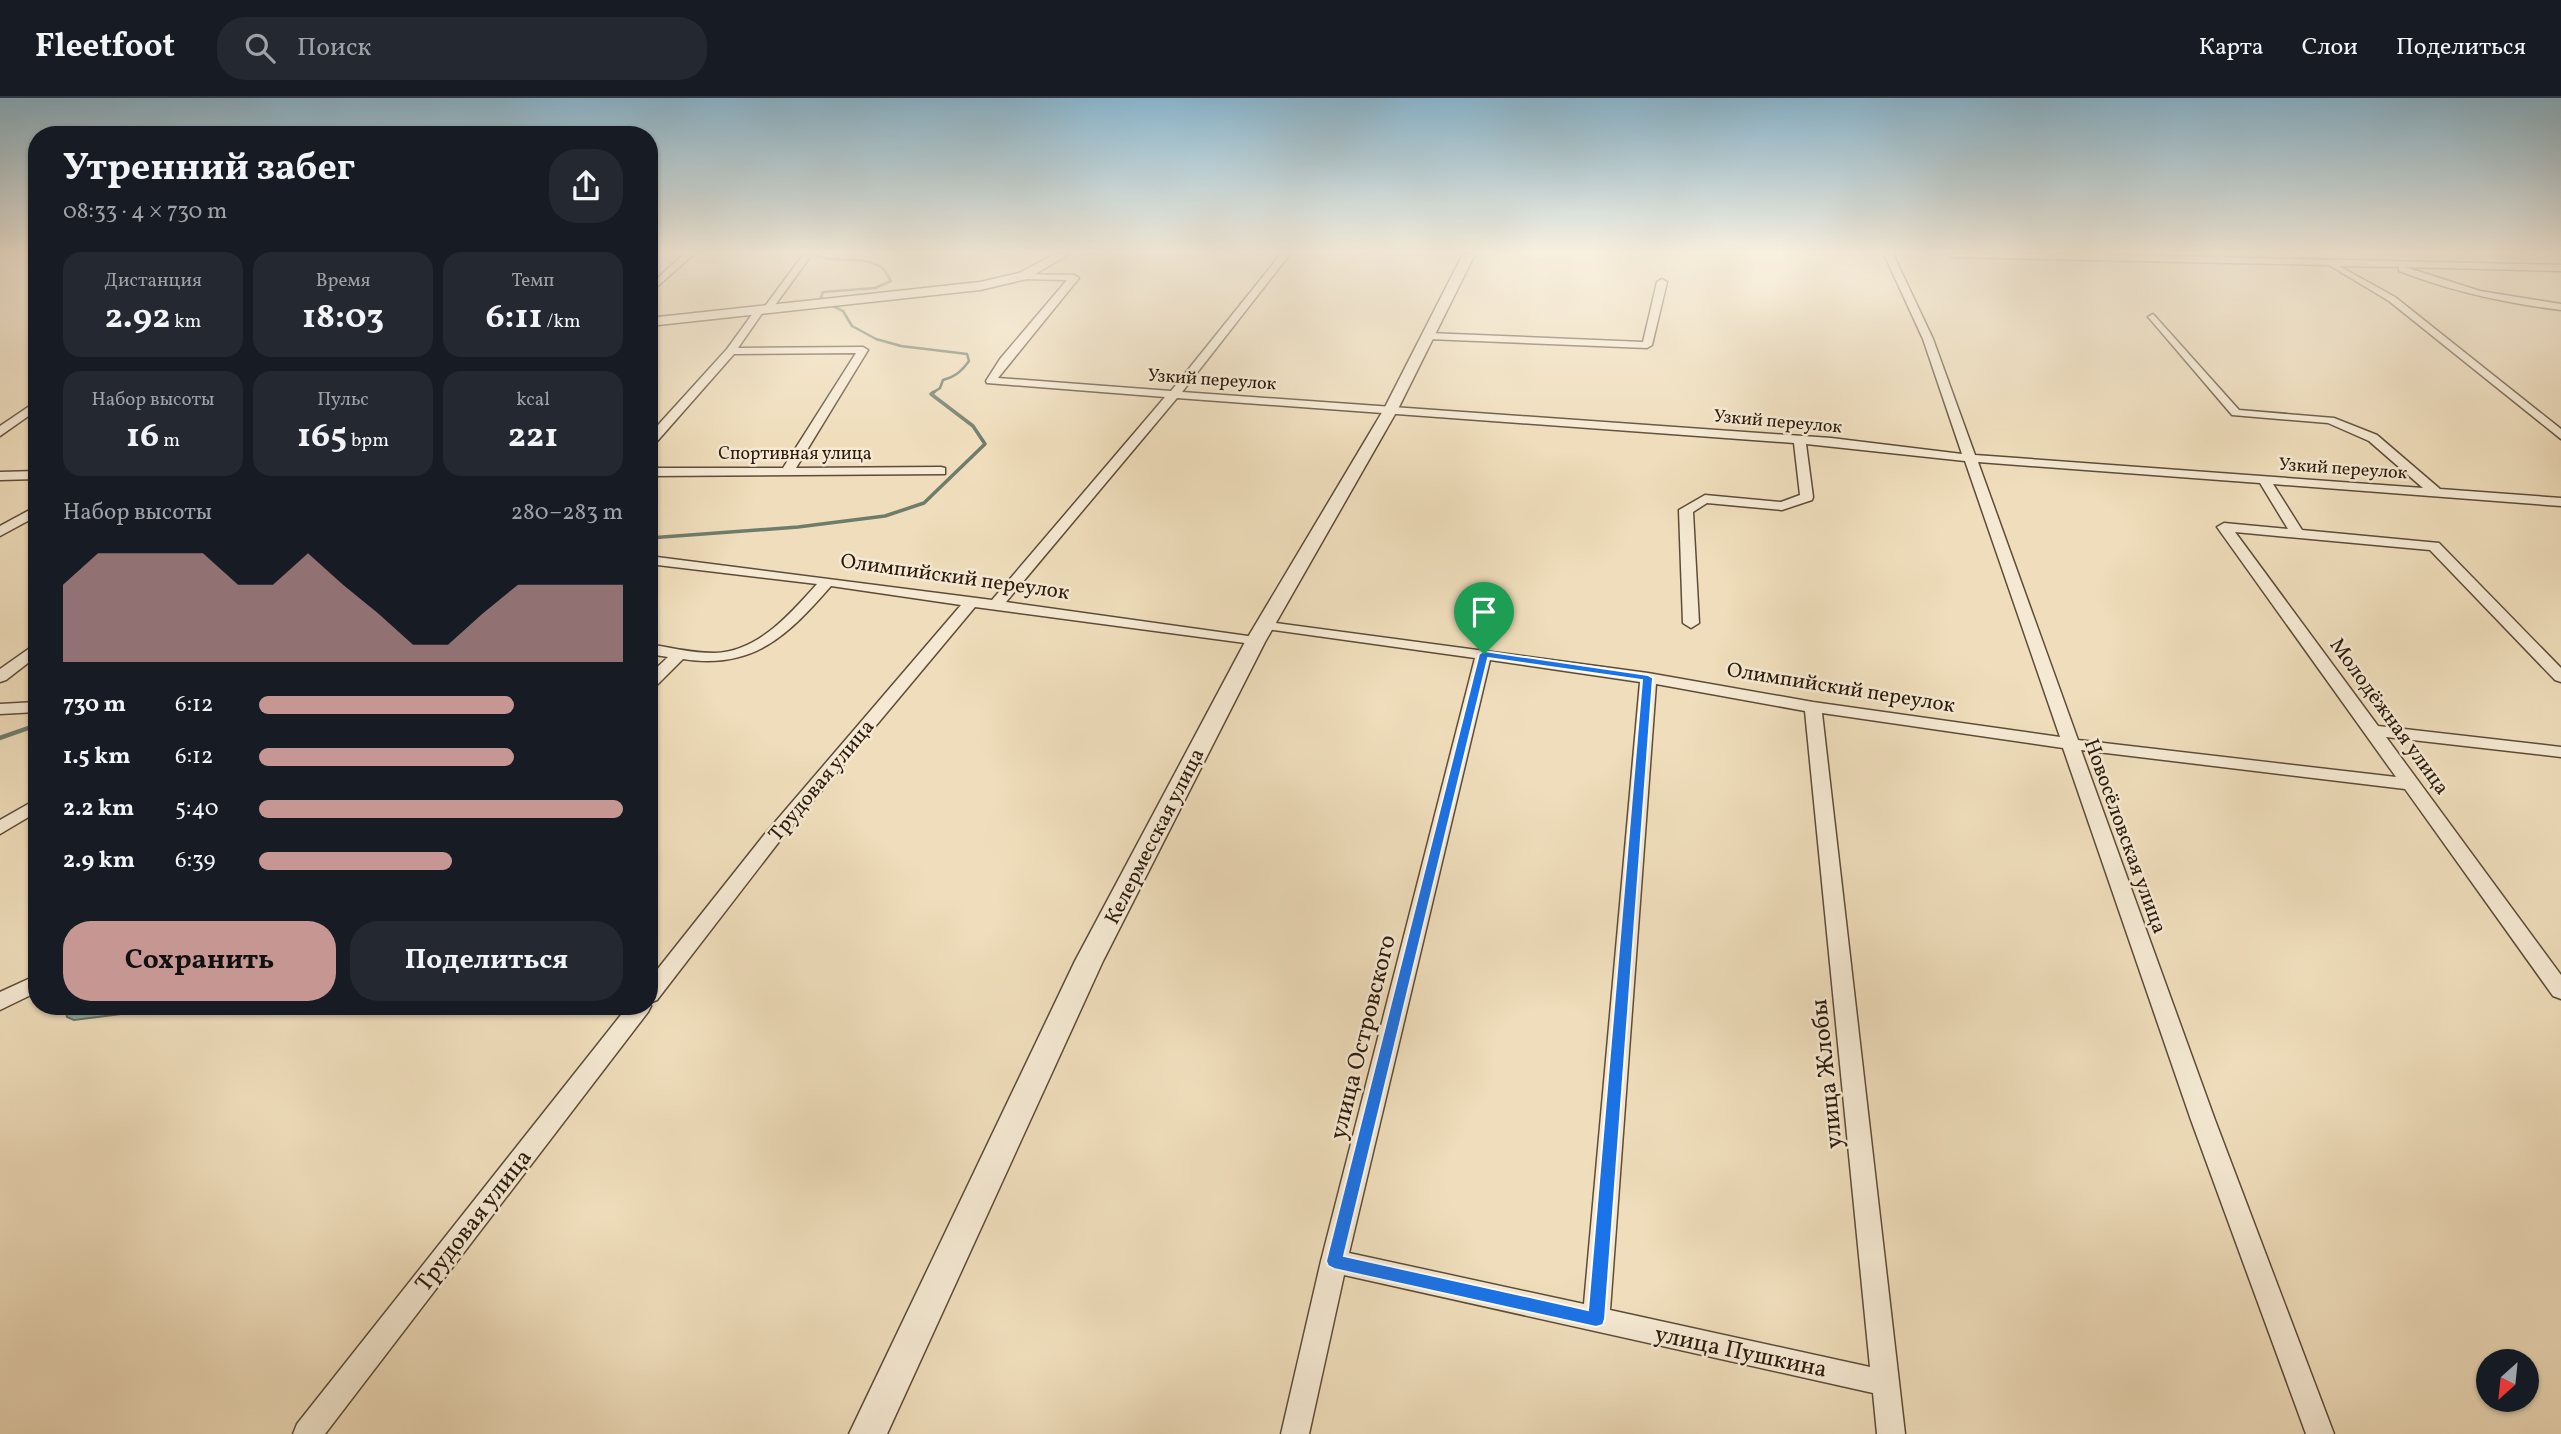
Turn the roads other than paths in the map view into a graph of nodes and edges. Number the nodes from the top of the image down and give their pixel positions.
1 (703, 316) edge
2 (758, 316) edge
3 (1042, 316) edge
4 (1236, 316) edge
5 (1438, 316) edge
6 (1654, 316) edge
7 (1917, 316) edge
8 (2414, 316) edge
9 (2153, 317) dead end
10 (658, 321) edge
11 (1428, 336) junction
12 (731, 351) junction
13 (1174, 394) junction
14 (1391, 408) junction
15 (28, 411) edge
16 (0, 432) edge
17 (658, 433) edge
18 (2561, 435) edge
19 (1800, 440) junction
20 (1968, 458) junction
21 (788, 470) junction
22 (941, 471) dead end
23 (658, 472) edge
24 (28, 475) edge
25 (0, 476) edge
26 (2264, 480) junction
27 (2437, 493) junction
28 (2561, 502) edge
29 (28, 515) edge
30 (0, 532) edge
31 (2297, 533) junction
32 (658, 561) edge
33 (827, 581) junction
34 (971, 602) junction
35 (997, 604) junction
36 (1691, 622) dead end
37 (1260, 633) junction
38 (658, 650) edge
39 (681, 653) junction
40 (1484, 654) junction
41 (28, 655) edge
42 (658, 675) edge
43 (0, 677) edge
44 (2561, 677) edge
45 (1648, 678) junction
46 (28, 708) edge
47 (1813, 708) junction
48 (0, 709) edge
49 (2375, 731) junction
50 (2069, 744) junction
51 (2561, 752) edge
52 (2410, 784) junction
53 (28, 810) edge
54 (0, 828) edge
55 (658, 983) edge
56 (28, 987) edge
57 (2561, 990) edge
58 (0, 1002) edge
59 (633, 1015) edge
60 (1334, 1261) junction
61 (1596, 1319) junction
62 (1885, 1383) junction
63 (307, 1434) edge
64 (868, 1434) edge
65 (1295, 1434) edge
66 (1891, 1434) edge
67 (2320, 1434) edge

1 - 10 street
2 - 12 street
3 - 13 street, Узкий переулок
4 - 13 street
5 - 11 street, Келермесская улица
6 - 11 street
7 - 20 street, Новосёловская улица
8 - 18 street
9 - 27 street
11 - 14 street, Келермесская улица
12 - 17 street
12 - 21 street
13 - 14 street, Узкий переулок
13 - 35 street
14 - 19 street, Узкий переулок
14 - 37 street, Келермесская улица
15 - 16 street
19 - 20 street, Узкий переулок
19 - 36 street
20 - 26 street, Узкий переулок
20 - 50 street, Новосёловская улица
21 - 22 street, Спортивная улица
21 - 23 street, Спортивная улица
24 - 25 street
26 - 27 street, Узкий переулок
26 - 31 street
27 - 28 street, Узкий переулок
29 - 30 street
31 - 44 street, Молодёжная улица
31 - 49 street, Молодёжная улица
32 - 33 street, Олимпийский переулок
33 - 34 street, Олимпийский переулок
33 - 39 street
34 - 35 street, Олимпийский переулок
34 - 55 street, Трудовая улица
35 - 37 street, Олимпийский переулок
37 - 40 street, Олимпийский переулок
37 - 64 street, Келермесская улица
38 - 39 street
39 - 42 street
40 - 45 street, Олимпийский переулок
40 - 60 street, улица Островского
41 - 43 street
45 - 47 street, Олимпийский переулок
45 - 61 street
46 - 48 street
47 - 50 street, Олимпийский переулок
47 - 62 street, улица Жлобы
49 - 51 street
49 - 52 street, Молодёжная улица
50 - 52 street, Олимпийский переулок
50 - 67 street, Новосёловская улица
52 - 57 street, Молодёжная улица
53 - 54 street
56 - 58 street
59 - 63 street, Трудовая улица
60 - 61 street, улица Пушкина
60 - 65 street, улица Островского
61 - 62 street, улица Пушкина
62 - 66 street, улица Жлобы

